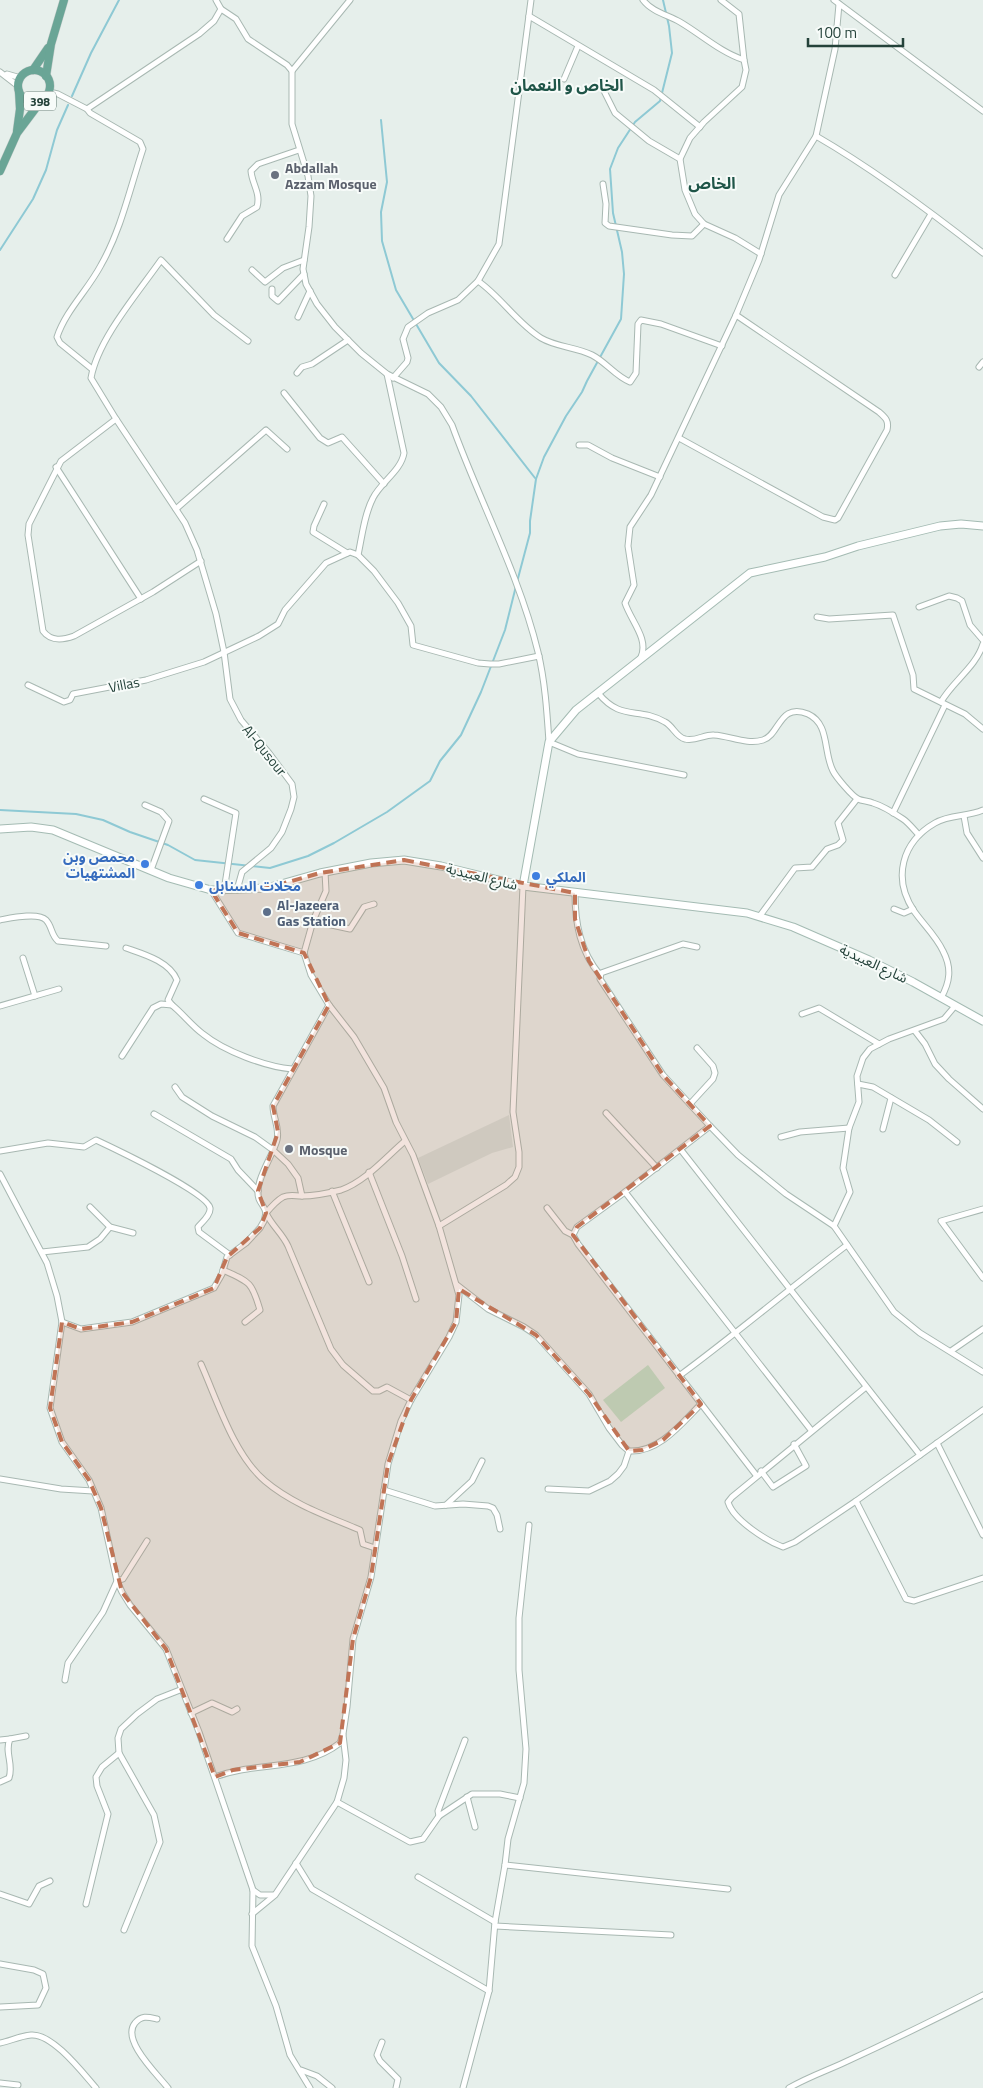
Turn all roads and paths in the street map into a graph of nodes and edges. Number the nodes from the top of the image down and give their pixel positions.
1 (63, 0) edge
2 (216, 0) edge
3 (350, 0) edge
4 (531, 0) edge
5 (643, 0) edge
6 (721, 0) edge
7 (834, 0) edge
8 (839, 4) junction
9 (221, 9) junction
10 (529, 16) junction
11 (51, 44) junction
12 (578, 46) junction
13 (744, 60) junction
14 (33, 70) junction
15 (0, 71) edge
16 (292, 71) junction
17 (46, 76) junction
18 (21, 78) junction
19 (564, 79) dead end
20 (601, 86) dead end
21 (19, 88) junction
22 (48, 92) junction
23 (41, 100) junction
24 (87, 109) junction
25 (983, 112) edge
26 (700, 127) junction
27 (17, 133) junction
28 (816, 136) junction
29 (300, 150) junction
30 (680, 159) junction
31 (0, 170) edge
32 (603, 184) dead end
33 (931, 214) junction
34 (704, 224) junction
35 (227, 239) dead end
36 (761, 254) junction
37 (983, 254) edge
38 (304, 260) junction
39 (252, 270) dead end
40 (304, 274) junction
41 (895, 275) dead end
42 (478, 281) junction
43 (272, 288) dead end
44 (310, 291) junction
45 (736, 315) junction
46 (298, 317) dead end
47 (348, 340) junction
48 (248, 341) dead end
49 (722, 346) junction
50 (92, 369) junction
51 (297, 373) dead end
52 (386, 374) junction
53 (393, 378) junction
54 (284, 393) dead end
55 (116, 419) junction
56 (679, 438) junction
57 (579, 445) dead end
58 (287, 449) dead end
59 (56, 467) junction
60 (660, 477) junction
61 (384, 484) junction
62 (324, 504) dead end
63 (176, 509) junction
64 (983, 526) edge
65 (347, 553) junction
66 (358, 555) junction
67 (201, 562) junction
68 (141, 599) junction
69 (919, 607) dead end
70 (816, 617) dead end
71 (983, 642) edge
72 (224, 652) junction
73 (539, 656) junction
74 (641, 659) junction
75 (28, 685) dead end
76 (598, 693) junction
77 (943, 704) junction
78 (983, 729) edge
79 (549, 742) junction
80 (684, 775) dead end
81 (857, 798) junction
82 (204, 799) dead end
83 (145, 805) dead end
84 (983, 810) edge
85 (893, 813) junction
86 (964, 816) junction
87 (0, 829) edge
88 (919, 835) junction
89 (983, 858) edge
90 (151, 870) junction
91 (325, 872) junction
92 (523, 886) junction
93 (212, 890) junction
94 (237, 890) junction
95 (224, 891) junction
96 (575, 893) junction
97 (374, 904) dead end
98 (894, 909) dead end
99 (913, 909) junction
100 (759, 917) junction
101 (0, 920) edge
102 (312, 921) junction
103 (106, 946) dead end
104 (697, 947) dead end
105 (126, 948) dead end
106 (304, 954) junction
107 (23, 958) dead end
108 (600, 975) junction
109 (59, 989) dead end
110 (35, 996) junction
111 (941, 998) junction
112 (172, 1005) junction
113 (329, 1005) junction
114 (0, 1006) edge
115 (955, 1006) junction
116 (802, 1014) dead end
117 (983, 1021) edge
118 (915, 1031) junction
119 (879, 1044) junction
120 (697, 1048) dead end
121 (122, 1056) dead end
122 (292, 1069) junction
123 (858, 1084) junction
124 (175, 1087) dead end
125 (891, 1098) junction
126 (690, 1104) junction
127 (983, 1109) edge
128 (606, 1113) dead end
129 (154, 1114) dead end
130 (710, 1126) junction
131 (849, 1128) junction
132 (883, 1130) dead end
133 (781, 1137) dead end
134 (406, 1141) junction
135 (957, 1142) dead end
136 (273, 1150) junction
137 (681, 1150) junction
138 (0, 1151) edge
139 (657, 1168) junction
140 (369, 1172) junction
141 (0, 1174) edge
142 (258, 1191) junction
143 (332, 1191) junction
144 (625, 1192) junction
145 (302, 1196) junction
146 (90, 1207) dead end
147 (547, 1208) dead end
148 (983, 1208) edge
149 (266, 1213) junction
150 (439, 1226) junction
151 (834, 1226) junction
152 (110, 1227) junction
153 (133, 1233) dead end
154 (573, 1236) junction
155 (847, 1245) junction
156 (42, 1252) junction
157 (230, 1255) junction
158 (224, 1270) junction
159 (983, 1278) edge
160 (369, 1282) dead end
161 (457, 1285) junction
162 (789, 1289) junction
163 (416, 1299) dead end
164 (62, 1322) junction
165 (245, 1322) dead end
166 (983, 1329) edge
167 (736, 1334) junction
168 (951, 1351) junction
169 (201, 1364) dead end
170 (983, 1372) edge
171 (679, 1376) junction
172 (866, 1387) junction
173 (410, 1400) junction
174 (701, 1404) junction
175 (983, 1410) edge
176 (811, 1430) junction
177 (937, 1442) junction
178 (794, 1444) junction
179 (629, 1451) junction
180 (920, 1455) junction
181 (482, 1461) dead end
182 (759, 1473) junction
183 (0, 1479) edge
184 (548, 1489) dead end
185 (384, 1490) junction
186 (93, 1491) junction
187 (856, 1501) junction
188 (445, 1505) junction
189 (529, 1525) dead end
190 (500, 1529) dead end
191 (983, 1535) edge
192 (147, 1541) dead end
193 (375, 1548) junction
194 (983, 1578) edge
195 (117, 1581) junction
196 (65, 1680) dead end
197 (180, 1690) junction
198 (237, 1710) dead end
199 (190, 1713) junction
200 (343, 1734) junction
201 (26, 1736) dead end
202 (10, 1739) junction
203 (0, 1740) edge
204 (465, 1740) dead end
205 (118, 1753) junction
206 (215, 1777) junction
207 (0, 1782) edge
208 (467, 1797) junction
209 (520, 1798) junction
210 (337, 1802) junction
211 (439, 1816) junction
212 (475, 1827) dead end
213 (296, 1863) junction
214 (505, 1864) junction
215 (418, 1877) dead end
216 (50, 1881) dead end
217 (728, 1889) dead end
218 (254, 1890) junction
219 (0, 1894) edge
220 (275, 1895) junction
221 (86, 1904) dead end
222 (252, 1914) junction
223 (495, 1924) junction
224 (124, 1930) dead end
225 (671, 1935) dead end
226 (0, 1964) edge
227 (490, 1991) junction
228 (983, 1995) edge
229 (0, 2007) edge
230 (156, 2019) dead end
231 (382, 2042) dead end
232 (0, 2043) edge
233 (300, 2070) junction
234 (0, 2083) edge
235 (18, 2085) dead end
236 (96, 2088) edge
237 (168, 2088) edge
238 (310, 2088) edge
239 (332, 2088) edge
240 (396, 2088) edge
241 (463, 2088) edge
242 (789, 2088) edge

1 - 11 main road, 398
2 - 9 street
3 - 16 street
4 - 10 street
5 - 13 street
6 - 13 street
7 - 8 street
8 - 25 street
8 - 28 street
9 - 16 street
9 - 24 street
10 - 12 street
10 - 42 street
11 - 14 main road, 398
11 - 17 main road, 398
12 - 19 street
12 - 26 street
13 - 26 street
14 - 17 main road, 398
14 - 18 main road, 398
15 - 18 street
15 - 21 street
16 - 29 street
17 - 22 main road, 398
18 - 21 main road, 398
20 - 30 street
21 - 23 main road, 398
21 - 27 main road, 398
22 - 23 main road, 398
22 - 24 street
23 - 27 main road, 398
24 - 50 street
26 - 30 street
27 - 31 main road, 398
28 - 33 street
28 - 36 street
29 - 35 street
29 - 38 street
30 - 34 street
32 - 34 street
33 - 37 street
33 - 41 street
34 - 36 street
36 - 45 street
38 - 39 street
38 - 40 street
40 - 43 street
40 - 44 street
42 - 49 street
42 - 53 street
44 - 46 street
44 - 47 street
45 - 49 street
45 - 56 street
47 - 51 street
47 - 52 street
48 - 50 street
49 - 56 street
50 - 55 street, Al-Qusour
52 - 53 street
52 - 61 street
53 - 73 street
54 - 61 street
55 - 59 street
55 - 63 street, Al-Qusour
56 - 60 street
57 - 60 street
58 - 63 street
59 - 68 street
59 - 68 street
60 - 74 street
61 - 66 street
62 - 65 street
63 - 67 street, Al-Qusour
64 - 74 main road
65 - 66 street
65 - 72 street
66 - 73 street
67 - 68 street
67 - 72 street, Al-Qusour
69 - 71 street
70 - 77 street
71 - 77 street
72 - 75 street, Villas
72 - 94 street, Al-Qusour
73 - 79 street
74 - 76 main road
76 - 79 main road
76 - 81 street
77 - 78 street
77 - 85 street
79 - 80 street
79 - 92 main road
81 - 85 street
81 - 100 street
82 - 95 street
83 - 90 street
84 - 86 street
85 - 88 street
86 - 88 street
86 - 89 street
87 - 90 main road, شارع العبيدية
88 - 99 street
90 - 93 main road, شارع العبيدية
91 - 92 main road, شارع العبيدية
91 - 94 main road, شارع العبيدية
91 - 102 street
92 - 96 main road, شارع العبيدية
92 - 150 street
93 - 95 main road, شارع العبيدية
93 - 106 street
94 - 95 main road, شارع العبيدية
96 - 100 main road, شارع العبيدية
96 - 108 street
97 - 102 street
98 - 99 street
99 - 111 street
100 - 111 main road, شارع العبيدية
101 - 103 street
102 - 106 street
104 - 108 street
105 - 112 street
106 - 113 street
107 - 110 street
108 - 126 street
109 - 110 street
110 - 114 street
111 - 115 main road, شارع العبيدية
112 - 121 street
112 - 122 street
113 - 122 street
113 - 134 street
115 - 117 main road, شارع العبيدية
115 - 118 street
116 - 119 street
118 - 119 street
118 - 127 street
119 - 123 street
120 - 126 street
122 - 136 street
123 - 125 street
123 - 131 street
124 - 136 street
125 - 132 street
125 - 135 street
126 - 130 street
128 - 139 street
129 - 142 street
130 - 137 street
130 - 151 street
131 - 133 street
131 - 151 street
134 - 140 street
134 - 150 street
136 - 142 street
136 - 145 street
137 - 139 street
137 - 162 street
138 - 157 street
139 - 144 street
140 - 143 street
140 - 163 street
141 - 156 street
142 - 149 street
143 - 145 street
143 - 160 street
144 - 154 street
144 - 167 street
145 - 149 street
146 - 152 street
147 - 154 street
148 - 159 street
149 - 157 street
149 - 173 street
150 - 161 street
151 - 155 street
152 - 153 street
152 - 156 street
154 - 171 street
155 - 162 street
155 - 168 street
156 - 164 street
157 - 158 street
158 - 164 street
158 - 165 street
161 - 173 street
161 - 179 street
162 - 167 street
162 - 172 street
164 - 186 street
166 - 168 street
167 - 171 street
167 - 176 street
168 - 170 street
169 - 193 street
171 - 174 street
172 - 176 street
172 - 180 street
173 - 185 street
174 - 179 street
174 - 182 street
175 - 177 street
176 - 178 street
177 - 180 street
177 - 191 street
178 - 182 street
178 - 182 street
179 - 184 street
180 - 187 street
181 - 188 street
182 - 187 street
183 - 186 street
185 - 188 street
185 - 193 street
186 - 195 street
187 - 194 street
188 - 190 street
189 - 209 street
192 - 195 street
193 - 200 street
195 - 196 street
195 - 197 street
197 - 199 street
197 - 205 street
198 - 199 street
199 - 206 street
200 - 206 street
200 - 210 street
201 - 202 street
202 - 203 street
202 - 207 street
204 - 211 street
205 - 221 street
205 - 224 street
206 - 218 street
208 - 209 street
208 - 211 street
208 - 212 street
209 - 214 street
210 - 211 street
210 - 213 street
213 - 220 street
213 - 227 street
214 - 217 street
214 - 223 street
215 - 223 street
216 - 219 street
218 - 220 street
218 - 222 street
220 - 222 street
222 - 233 street
223 - 225 street
223 - 227 street
226 - 229 street
227 - 241 street
228 - 242 street
230 - 237 street
231 - 240 street
232 - 236 street
233 - 238 street
233 - 239 street
234 - 235 street

